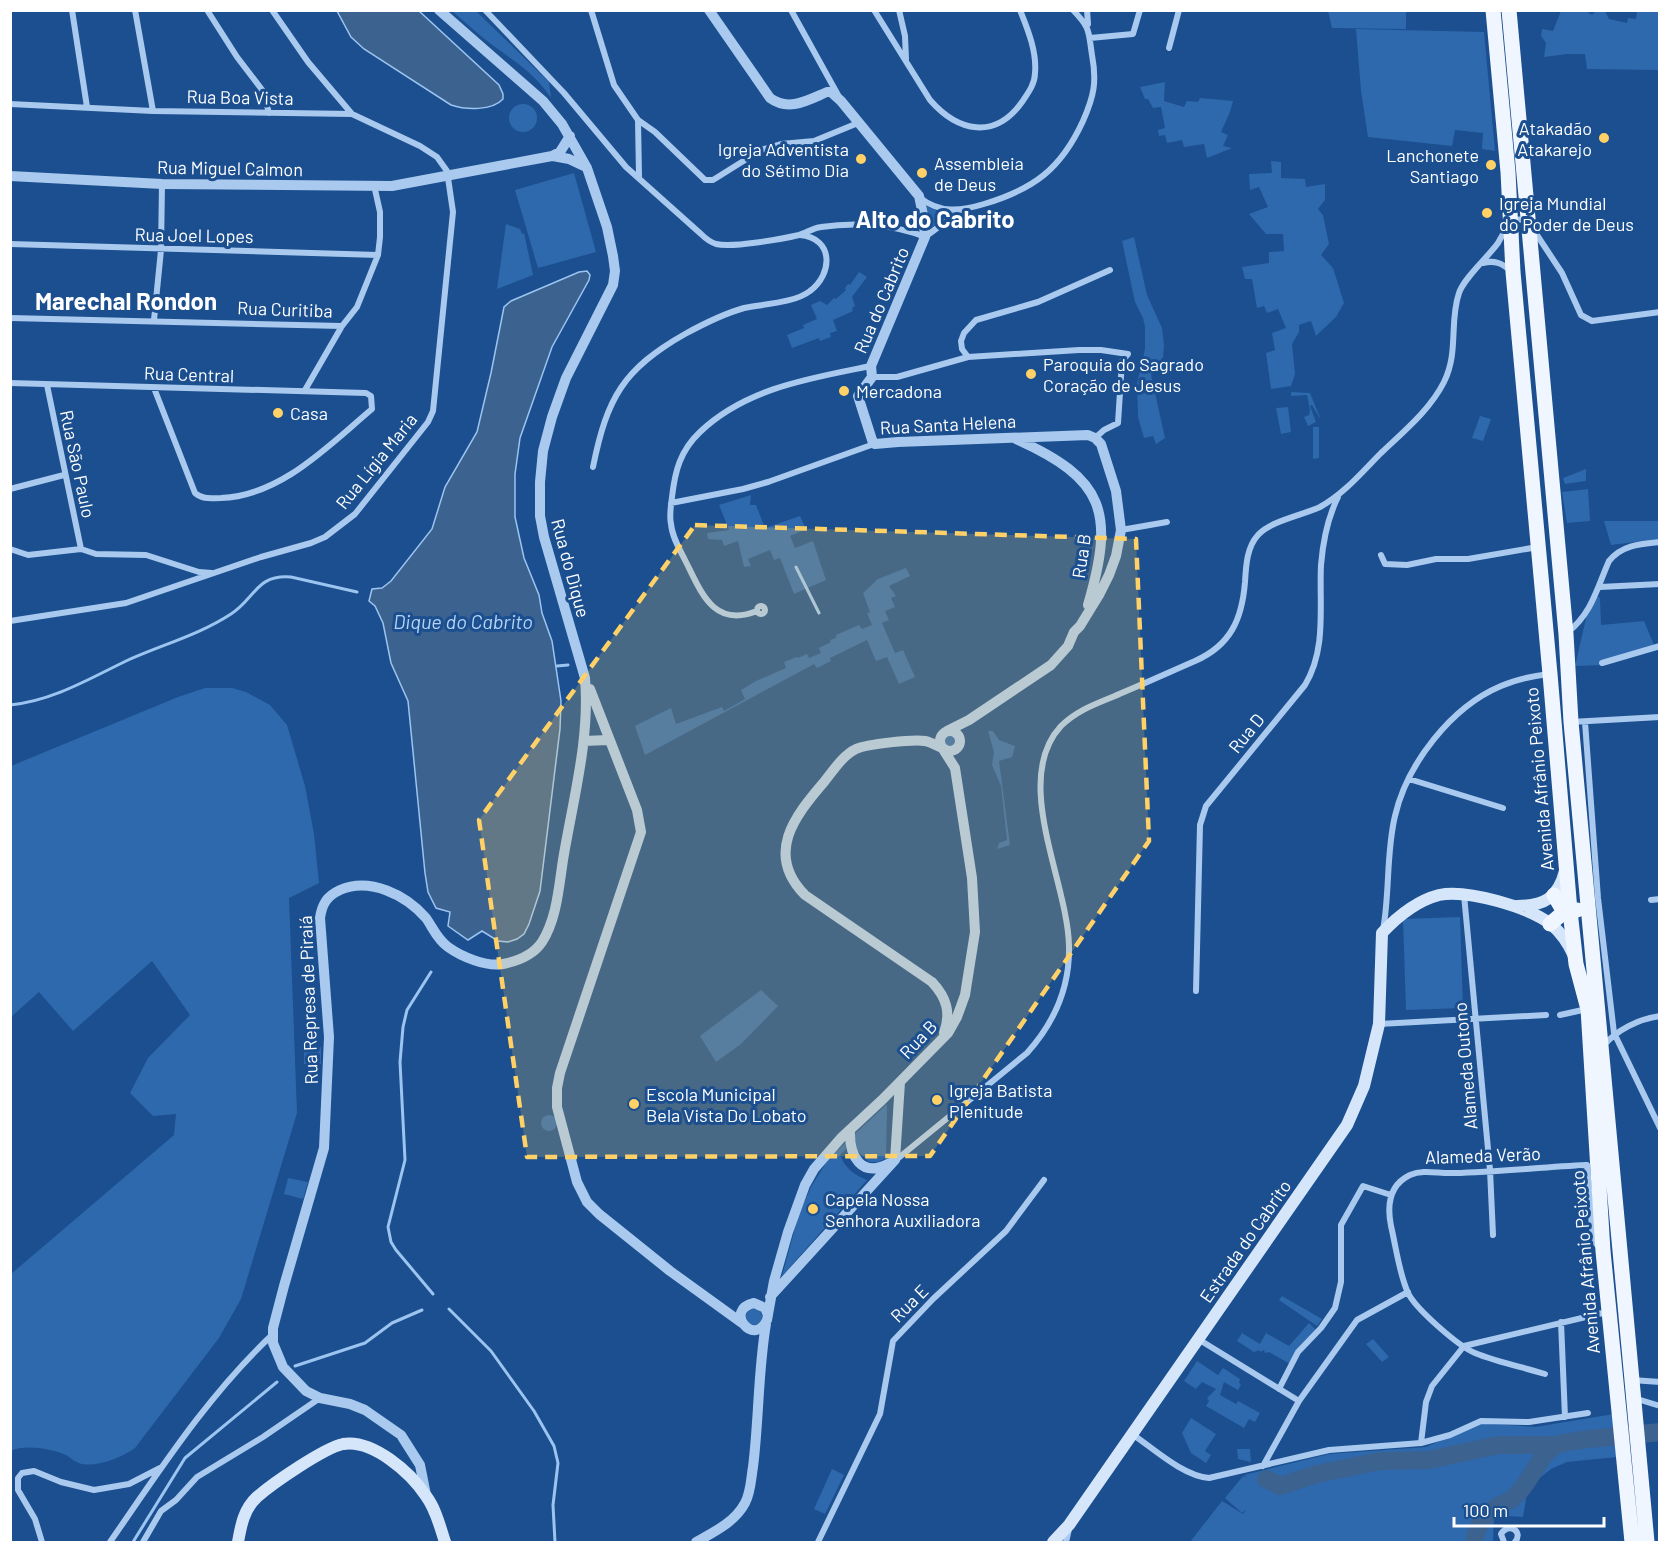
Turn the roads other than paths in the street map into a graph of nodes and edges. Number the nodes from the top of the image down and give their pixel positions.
1 (72, 10) edge
2 (135, 10) edge
3 (207, 10) edge
4 (272, 10) edge
5 (439, 10) edge
6 (485, 10) edge
7 (591, 10) edge
8 (709, 10) edge
9 (791, 10) edge
10 (874, 10) edge
11 (899, 10) edge
12 (1020, 10) edge
13 (1073, 10) edge
14 (1087, 10) edge
15 (1140, 10) edge
16 (1179, 10) edge
17 (1493, 10) edge
18 (1509, 10) edge
19 (1088, 25) junction
20 (1090, 38) junction
21 (1169, 48) dead end
22 (906, 59) junction
23 (841, 101) junction
24 (10, 104) edge
25 (87, 107) junction
26 (153, 111) junction
27 (269, 112) junction
28 (352, 114) junction
29 (638, 120) junction
30 (858, 123) junction
31 (570, 136) junction
32 (552, 156) junction
33 (587, 168) junction
34 (10, 176) edge
35 (448, 176) junction
36 (639, 176) junction
37 (162, 184) junction
38 (374, 185) junction
39 (919, 196) junction
40 (960, 211) junction
41 (1527, 221) junction
42 (1511, 223) junction
43 (800, 235) junction
44 (926, 237) junction
45 (10, 244) edge
46 (161, 250) junction
47 (378, 255) junction
48 (1482, 264) junction
49 (1110, 270) dead end
50 (1513, 272) junction
51 (1659, 312) edge
52 (10, 318) edge
53 (154, 320) junction
54 (342, 326) junction
55 (968, 357) junction
56 (872, 371) junction
57 (10, 384) edge
58 (47, 385) junction
59 (154, 388) junction
60 (305, 390) junction
61 (1011, 437) junction
62 (1095, 438) junction
63 (875, 444) junction
64 (593, 466) dead end
65 (64, 475) junction
66 (10, 489) edge
67 (1338, 496) junction
68 (671, 503) junction
69 (1167, 522) dead end
70 (1121, 530) junction
71 (1659, 542) edge
72 (1539, 547) junction
73 (10, 549) edge
74 (81, 549) junction
75 (1381, 555) dead end
76 (1099, 556) junction
77 (1115, 559) junction
78 (216, 574) junction
79 (1659, 584) edge
80 (1600, 587) junction
81 (757, 611) dead end
82 (1085, 616) junction
83 (10, 621) edge
84 (1566, 634) junction
85 (1659, 646) edge
86 (1602, 663) dead end
87 (1550, 674) junction
88 (585, 678) junction
89 (1659, 717) edge
90 (969, 720) junction
91 (1578, 722) junction
92 (946, 732) junction
93 (608, 740) junction
94 (584, 741) junction
95 (926, 741) junction
96 (960, 743) junction
97 (943, 749) junction
98 (955, 768) junction
99 (1409, 779) junction
100 (1503, 808) dead end
101 (1566, 868) junction
102 (1464, 894) junction
103 (1554, 895) junction
104 (1659, 899) edge
105 (1651, 900) dead end
106 (1515, 906) junction
107 (1589, 909) junction
108 (1567, 912) junction
109 (1550, 924) junction
110 (1382, 933) junction
111 (502, 964) joint
112 (1576, 964) junction
113 (1196, 991) dead end
114 (1588, 1009) junction
115 (1546, 1015) dead end
116 (1560, 1016) dead end
117 (1659, 1016) edge
118 (1475, 1018) junction
119 (1379, 1024) junction
120 (1614, 1033) junction
121 (941, 1041) junction
122 (1601, 1048) junction
123 (900, 1082) junction
124 (1659, 1128) edge
125 (850, 1130) junction
126 (897, 1135) junction
127 (914, 1144) junction
128 (896, 1160) junction
129 (1591, 1163) junction
130 (1490, 1170) junction
131 (1044, 1180) dead end
132 (1391, 1195) junction
133 (1493, 1235) dead end
134 (1408, 1292) junction
135 (770, 1297) junction
136 (715, 1303) junction
137 (752, 1303) junction
138 (1608, 1311) junction
139 (767, 1320) junction
140 (1561, 1322) junction
141 (744, 1325) junction
142 (272, 1335) junction
143 (1198, 1339) junction
144 (1464, 1346) junction
145 (762, 1354) junction
146 (1545, 1374) dead end
147 (1631, 1380) junction
148 (1659, 1382) edge
149 (1279, 1389) junction
150 (320, 1398) junction
151 (1299, 1401) junction
152 (1633, 1403) junction
153 (1659, 1406) edge
154 (1588, 1413) dead end
155 (1565, 1417) junction
156 (1132, 1434) junction
157 (1421, 1443) junction
158 (1632, 1463) junction
159 (163, 1466) junction
160 (1263, 1466) junction
161 (426, 1495) junction
162 (1069, 1525) junction
163 (42, 1542) edge
164 (110, 1542) edge
165 (142, 1542) edge
166 (238, 1542) edge
167 (445, 1542) edge
168 (696, 1542) edge
169 (818, 1542) edge
170 (1053, 1542) edge
171 (1066, 1542) edge
172 (1504, 1542) edge
173 (1515, 1542) edge
174 (1632, 1542) edge
175 (1647, 1542) edge

1 - 25 street
2 - 26 street
3 - 27 street
4 - 28 street
5 - 31 street, Rua do Dique
6 - 36 street
7 - 29 street
8 - 23 street
9 - 23 street
10 - 22 street
11 - 22 street
12 - 22 street
13 - 19 street
14 - 19 street, Rua do Cabrito
15 - 20 street
16 - 21 street
17 - 42 main road, Avenida Afrânio Peixoto
18 - 41 main road, Avenida Afrânio Peixoto
19 - 20 street, Rua do Cabrito
20 - 40 street, Rua do Cabrito
23 - 30 street
24 - 25 street, Rua Boa Vista
25 - 26 street, Rua Boa Vista
26 - 27 street, Rua Boa Vista
27 - 28 street, Rua Boa Vista
28 - 35 street, Rua Boa Vista
29 - 30 street
29 - 36 street
30 - 39 street
31 - 32 street
31 - 33 street, Rua do Dique
32 - 33 street
32 - 35 street, Rua Miguel Calmon
33 - 88 street, Rua do Dique
34 - 37 street, Rua Miguel Calmon
35 - 38 street, Rua Miguel Calmon
35 - 78 street, Rua Lígia Maria
36 - 43 street
37 - 38 street, Rua Miguel Calmon
37 - 46 street
38 - 47 street
39 - 40 street
39 - 44 street, Rua do Cabrito
40 - 44 street, Rua do Cabrito
41 - 42 street
41 - 51 street
41 - 84 main road, Avenida Afrânio Peixoto
42 - 48 street
42 - 50 main road, Avenida Afrânio Peixoto
43 - 44 street
43 - 64 street
44 - 56 street, Rua do Cabrito
45 - 46 street, Rua Joel Lopes
46 - 47 street, Rua Joel Lopes
46 - 53 street
47 - 54 street
48 - 50 street
48 - 67 street
49 - 55 street
50 - 72 main road, Avenida Afrânio Peixoto
52 - 53 street, Rua Curitiba
53 - 54 street, Rua Curitiba
54 - 60 street
55 - 56 street
55 - 62 street
56 - 63 street, Rua do Cabrito
56 - 68 street
57 - 58 street, Rua Central
58 - 59 street, Rua Central
58 - 65 street, Rua São Paulo
59 - 60 street, Rua Central
59 - 60 street, Rua Central
61 - 62 street, Rua Santa Helena
61 - 63 street, Rua Santa Helena
61 - 76 street, Rua B
62 - 70 street, Rua B
63 - 68 street, Rua Santa Helena
65 - 66 street
65 - 74 street, Rua São Paulo
67 - 113 street, Rua D
67 - 127 street
68 - 81 street
69 - 70 street
70 - 77 street, Rua B
71 - 80 street
72 - 75 street
72 - 87 main road, Avenida Afrânio Peixoto
73 - 74 street
74 - 78 street
76 - 77 street
76 - 82 street, Rua B
77 - 82 street, Rua B
78 - 83 street, Rua Lígia Maria
79 - 80 street
80 - 84 street
82 - 90 street, Rua B
84 - 91 main road, Avenida Afrânio Peixoto
85 - 86 street
87 - 99 street, Estrada do Cabrito
87 - 101 main road, Avenida Afrânio Peixoto
88 - 93 street
88 - 94 street, Rua do Dique
89 - 91 street
90 - 92 street, Rua B
90 - 96 street
91 - 107 main road, Avenida Afrânio Peixoto
91 - 120 street
92 - 95 street, Rua B
92 - 96 street
92 - 97 street
93 - 94 street
93 - 136 street
94 - 111 street, Rua do Dique
95 - 97 street
95 - 121 street
96 - 97 street
96 - 98 street
97 - 98 street, Rua B
98 - 121 street, Rua B
99 - 100 street
99 - 110 street, Estrada do Cabrito
101 - 103 main road
101 - 108 main road, Avenida Afrânio Peixoto
102 - 106 main road
102 - 110 main road
102 - 118 street, Alameda Outono
103 - 106 main road
103 - 108 main road
104 - 105 street
106 - 109 main road
107 - 108 main road
107 - 122 main road, Avenida Afrânio Peixoto
108 - 109 main road
108 - 112 main road, Avenida Afrânio Peixoto
109 - 112 main road
110 - 119 main road, Estrada do Cabrito
111 - 142 street, Rua Represa de Piraiá
112 - 114 main road, Avenida Afrânio Peixoto
114 - 116 street
114 - 129 main road, Avenida Afrânio Peixoto
115 - 118 street
117 - 120 street
118 - 119 street
118 - 130 street, Alameda Outono
119 - 143 main road, Estrada do Cabrito
120 - 122 street
120 - 124 street
121 - 123 street, Rua B
122 - 147 main road, Avenida Afrânio Peixoto
123 - 125 street, Rua B
123 - 126 street
125 - 128 street
125 - 135 street, Rua B
126 - 127 street
126 - 128 street
127 - 128 street
128 - 135 street
129 - 130 street, Alameda Verão
129 - 138 main road, Avenida Afrânio Peixoto
130 - 132 street, Alameda Verão
130 - 133 street, Alameda Outono
131 - 169 street, Rua E
132 - 134 street
132 - 149 street
134 - 144 street
134 - 151 street
135 - 137 street
135 - 139 street, Rua B
136 - 137 street
136 - 141 street
137 - 139 street
137 - 141 street
138 - 140 street
138 - 158 main road, Avenida Afrânio Peixoto
139 - 141 street
139 - 145 street
140 - 144 street
140 - 155 street
141 - 145 street
142 - 150 street
142 - 159 street
143 - 149 street
143 - 156 main road, Estrada do Cabrito
144 - 146 street
144 - 157 street
145 - 168 street
147 - 148 street
147 - 152 main road, Avenida Afrânio Peixoto
149 - 151 street
150 - 161 street
150 - 165 street
151 - 160 street
152 - 153 street
152 - 158 main road, Avenida Afrânio Peixoto
154 - 155 street
155 - 157 street
156 - 160 street
156 - 162 main road, Estrada do Cabrito
157 - 160 street
158 - 174 main road, Avenida Afrânio Peixoto
158 - 175 main road, Avenida Afrânio Peixoto
159 - 163 street
159 - 164 street
161 - 166 main road
161 - 167 main road
162 - 170 main road
162 - 171 street, Estrada do Cabrito
172 - 173 street

